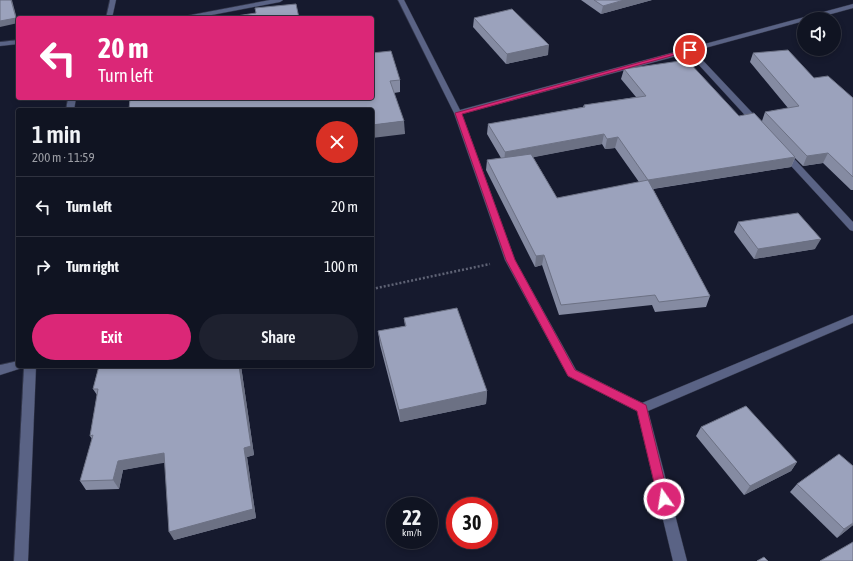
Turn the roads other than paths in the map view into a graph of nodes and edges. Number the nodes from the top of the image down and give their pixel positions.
1 (113, 0) edge
2 (280, 0) edge
3 (401, 0) edge
4 (847, 0) edge
5 (853, 6) edge
6 (830, 12) edge
7 (109, 16) edge
8 (196, 16) edge
9 (797, 21) edge
10 (16, 42) edge
11 (0, 44) edge
12 (690, 50) junction
13 (458, 113) junction
14 (764, 131) edge
15 (779, 148) edge
16 (853, 228) edge
17 (853, 319) edge
18 (16, 366) edge
19 (30, 368) edge
20 (0, 370) edge
21 (642, 408) junction
22 (21, 561) edge
23 (680, 561) edge

1 - 7 street
2 - 8 street
3 - 13 street
4 - 5 street
5 - 6 street
9 - 12 street
10 - 11 street
12 - 13 street
12 - 14 street
13 - 21 street
15 - 16 street
17 - 21 street
18 - 20 street
19 - 22 street
21 - 23 street

